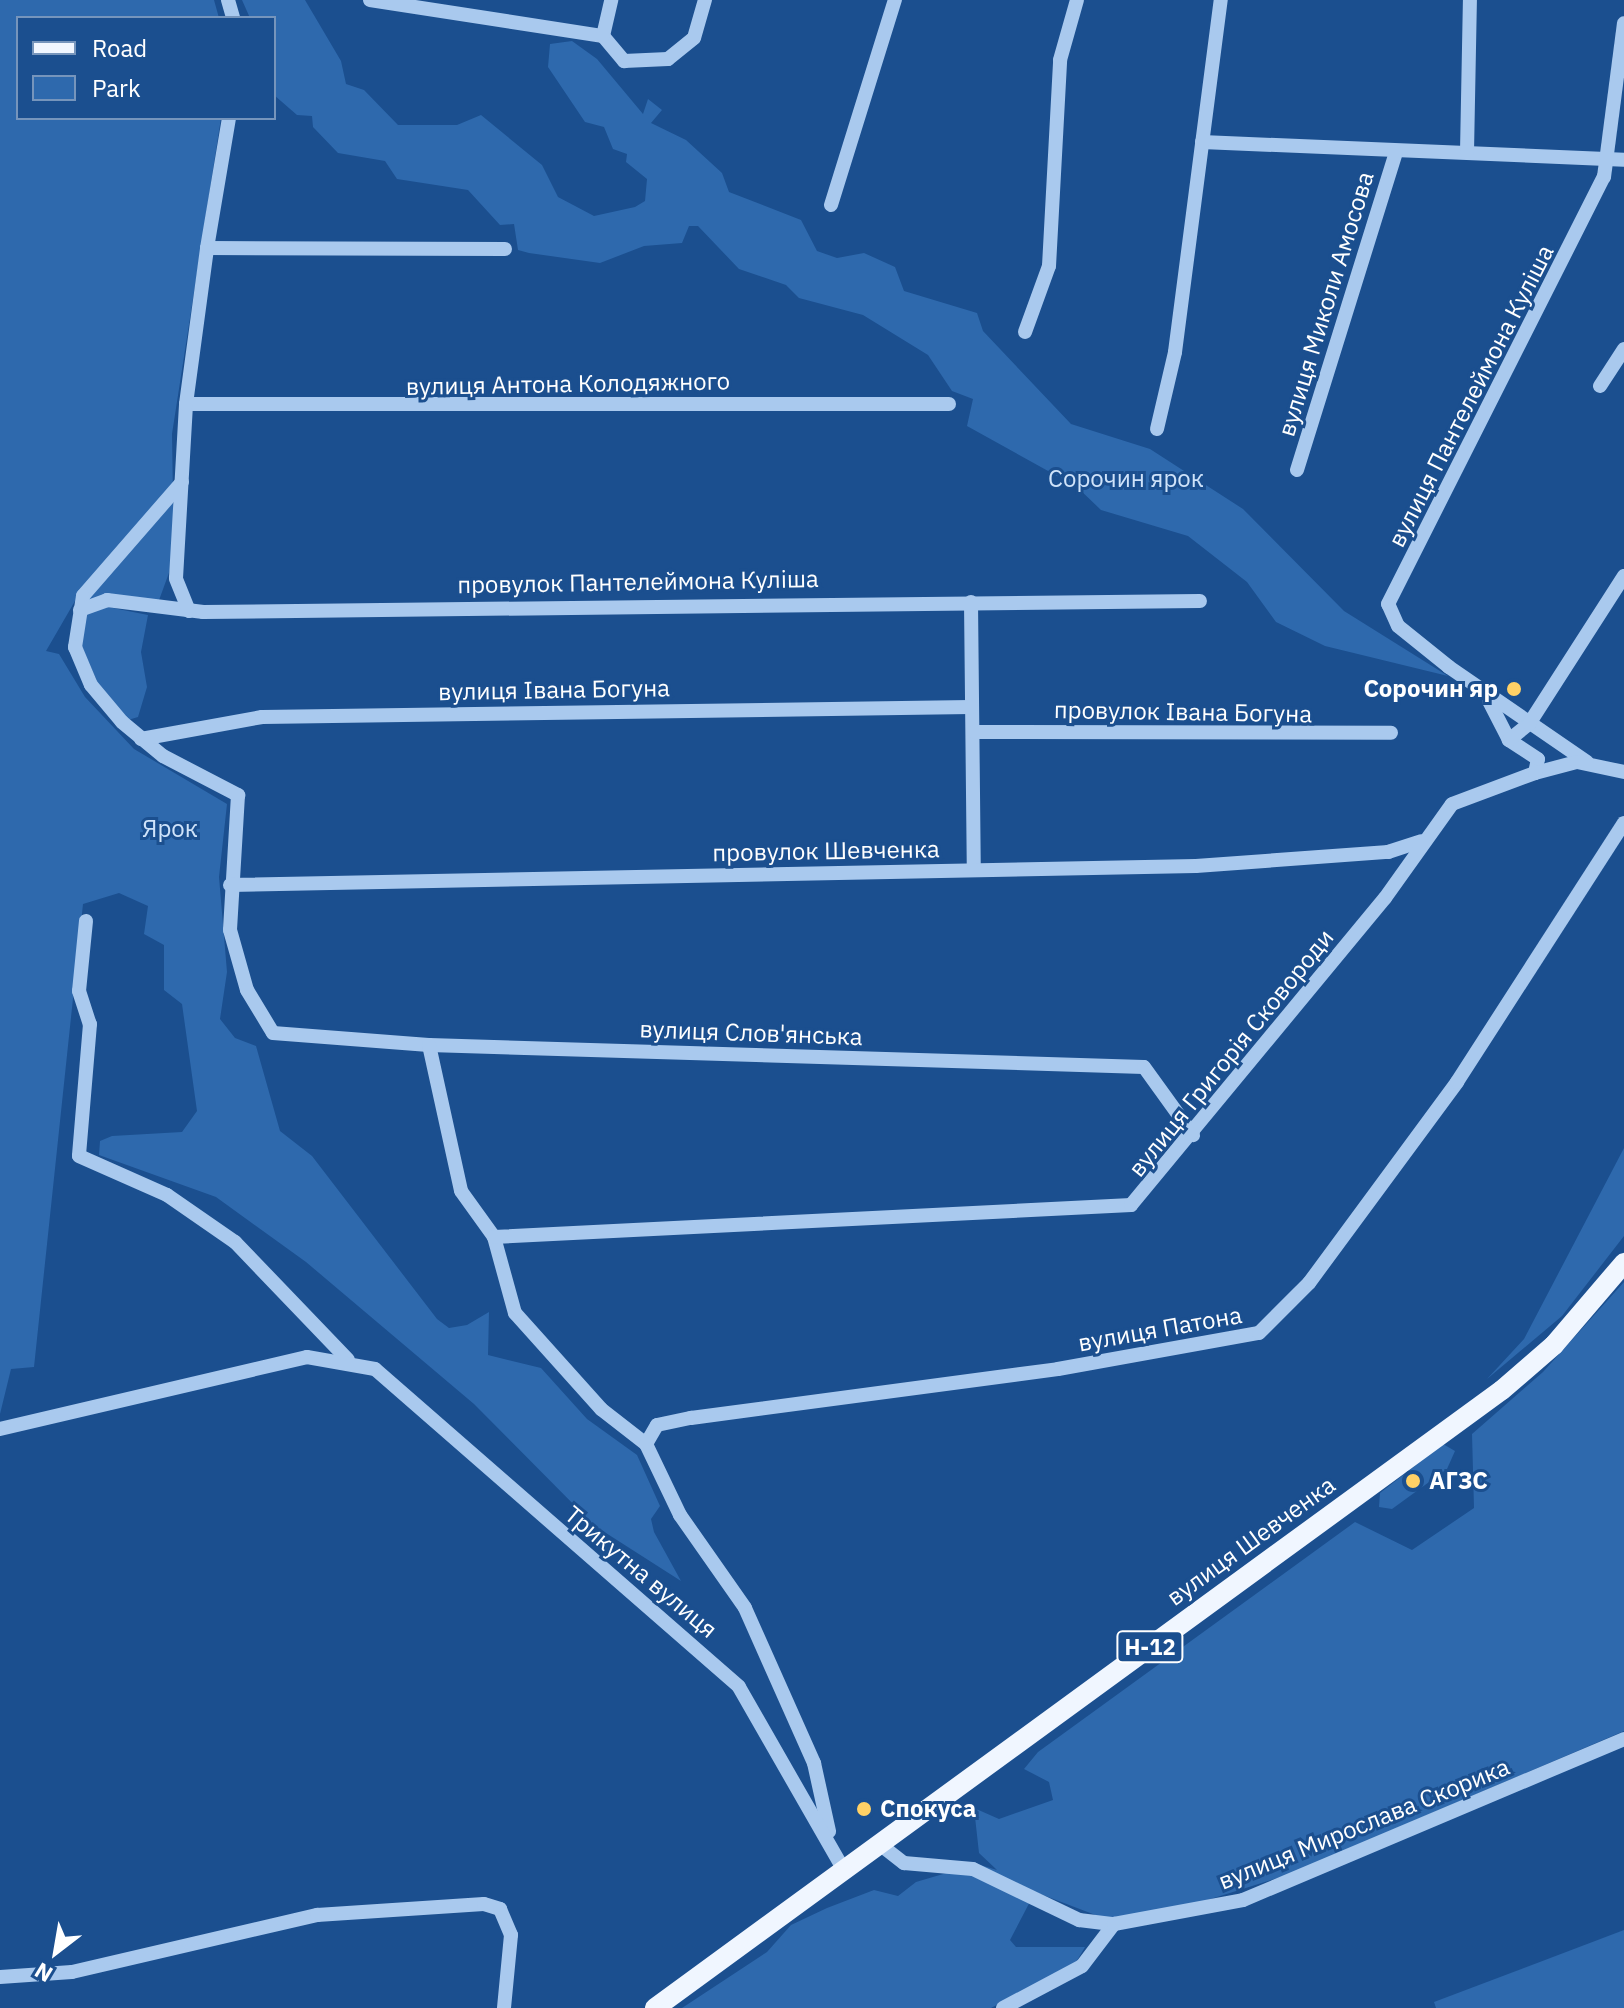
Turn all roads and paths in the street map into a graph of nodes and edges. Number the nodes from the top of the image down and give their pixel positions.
1 (370, 0) edge
2 (611, 0) edge
3 (705, 0) edge
4 (895, 0) edge
5 (1077, 0) edge
6 (1221, 0) edge
7 (1470, 0) edge
8 (414, 3) edge
9 (1624, 23) edge
10 (603, 36) junction
11 (229, 120) edge
12 (1202, 142) junction
13 (1396, 152) junction
14 (1467, 152) junction
15 (1608, 160) junction
16 (1624, 160) edge
17 (831, 205) dead end
18 (207, 248) junction
19 (505, 249) dead end
20 (1025, 332) dead end
21 (1624, 349) edge
22 (1600, 386) dead end
23 (186, 404) junction
24 (949, 404) dead end
25 (1157, 429) dead end
26 (1297, 470) dead end
27 (182, 482) junction
28 (1624, 576) edge
29 (1200, 601) dead end
30 (971, 602) junction
31 (80, 610) junction
32 (189, 611) junction
33 (1469, 682) junction
34 (971, 707) junction
35 (1529, 724) junction
36 (974, 732) junction
37 (1391, 733) dead end
38 (141, 739) junction
39 (1509, 740) junction
40 (1587, 762) junction
41 (1624, 772) edge
42 (1535, 773) junction
43 (1624, 823) edge
44 (1421, 840) junction
45 (974, 870) junction
46 (230, 885) junction
47 (86, 921) dead end
48 (429, 1045) junction
49 (1193, 1135) junction
50 (494, 1237) junction
51 (1624, 1263) edge
52 (348, 1360) junction
53 (0, 1429) edge
54 (646, 1444) junction
55 (1624, 1739) edge
56 (882, 1846) junction
57 (845, 1872) junction
58 (1114, 1924) junction
59 (0, 1977) edge
60 (504, 2008) edge
61 (655, 2008) edge
62 (1003, 2008) edge

1 - 8 street
2 - 10 street
3 - 10 street
4 - 17 street
5 - 20 street
6 - 12 street
7 - 14 street
8 - 10 street
9 - 15 street, вулиця Пантелеймона Куліша
11 - 18 street
12 - 13 street
12 - 25 street
13 - 14 street
13 - 26 street, вулиця Миколи Амосова
14 - 15 street
15 - 16 street
15 - 33 street, вулиця Пантелеймона Куліша
18 - 19 street
18 - 23 street
21 - 22 street
23 - 24 street, вулиця Антона Колодяжного
23 - 27 street
27 - 31 street
27 - 32 street
28 - 35 street
29 - 30 street, провулок Пантелеймона Куліша
30 - 32 street, провулок Пантелеймона Куліша
30 - 34 street
31 - 32 street, провулок Пантелеймона Куліша
31 - 38 street
33 - 35 street, вулиця Пантелеймона Куліша
33 - 39 street
34 - 36 street
34 - 38 street, вулиця Івана Богуна
35 - 39 street
35 - 40 street, вулиця Пантелеймона Куліша
36 - 37 street, провулок Івана Богуна
36 - 45 street
38 - 46 street
39 - 42 street
40 - 41 street
40 - 42 street, вулиця Григорія Сковороди
42 - 44 street, вулиця Григорія Сковороди
43 - 54 street, вулиця Патона
44 - 45 street, провулок Шевченка
44 - 49 street, вулиця Григорія Сковороди
45 - 46 street, провулок Шевченка
46 - 48 street, вулиця Слов'янська
47 - 52 street, Трикутна вулиця
48 - 49 street, вулиця Слов'янська
48 - 50 street
49 - 50 street, вулиця Григорія Сковороди
50 - 54 street
51 - 56 main road, вулиця Шевченка / Н-12
52 - 53 street, Трикутна вулиця
52 - 57 street, Трикутна вулиця
54 - 57 street
55 - 58 street, вулиця Мирослава Скорика
56 - 57 main road, вулиця Шевченка / Н-12
56 - 58 street, вулиця Мирослава Скорика
57 - 61 main road, вулиця Шевченка / Н-12
58 - 62 street
59 - 60 street

